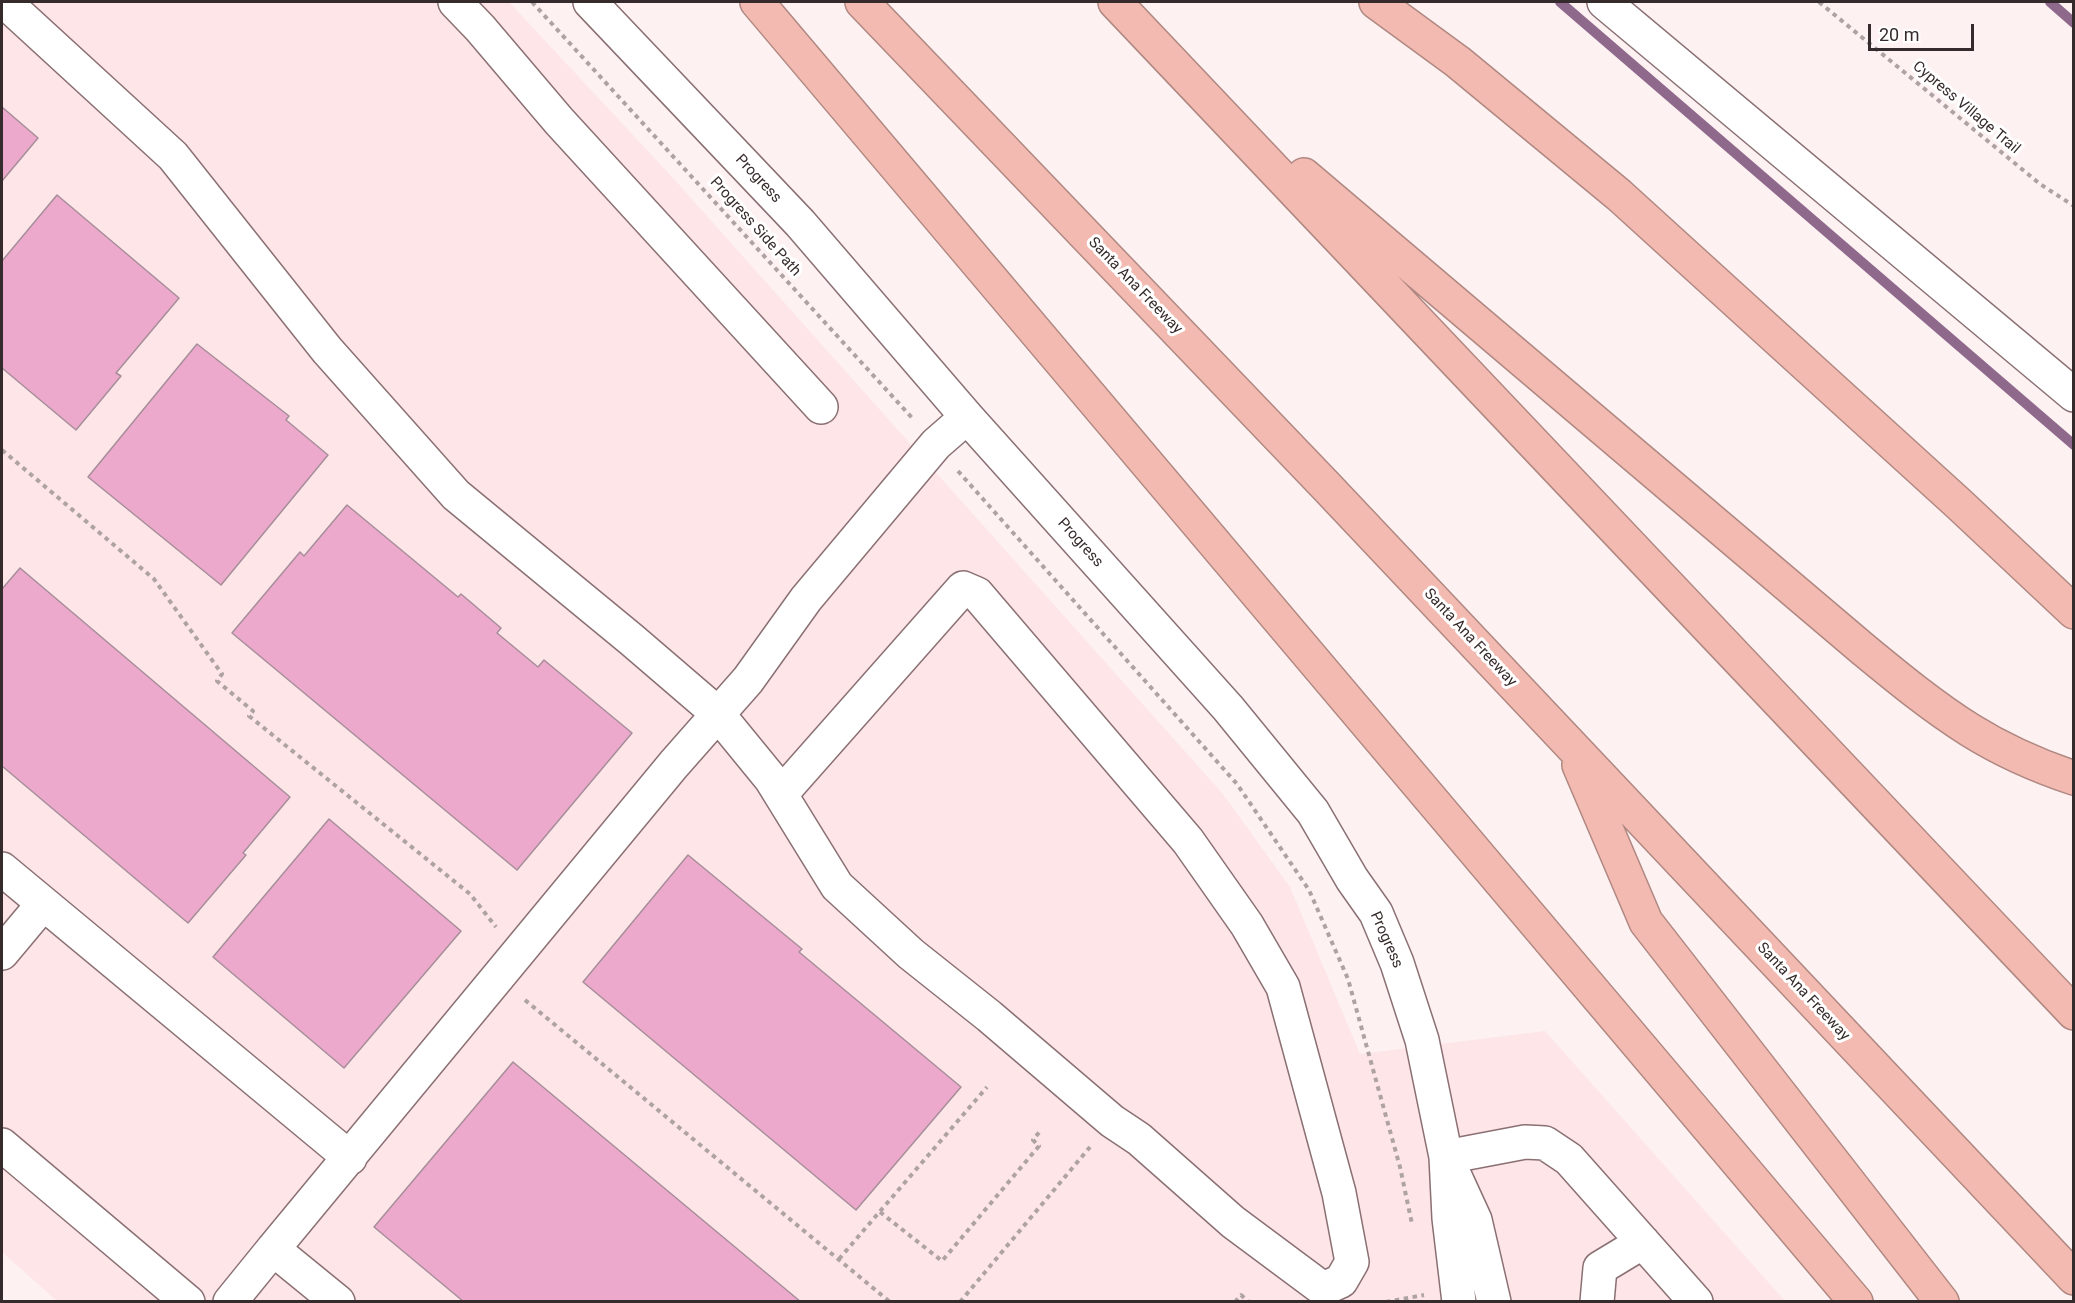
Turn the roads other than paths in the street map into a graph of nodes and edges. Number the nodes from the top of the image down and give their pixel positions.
1 (5, 2) edge
2 (455, 2) edge
3 (590, 2) edge
4 (757, 2) edge
5 (862, 2) edge
6 (1114, 2) edge
7 (1376, 2) edge
8 (1604, 2) edge
9 (1175, 65) junction
10 (2073, 395) edge
11 (821, 407) dead end
12 (967, 417) junction
13 (2073, 612) edge
14 (717, 713) junction
15 (1570, 744) junction
16 (2073, 778) edge
17 (781, 794) junction
18 (2, 869) edge
19 (43, 904) junction
20 (2, 953) edge
21 (2073, 1013) edge
22 (2, 1145) edge
23 (1446, 1157) junction
24 (350, 1158) junction
25 (1642, 1242) junction
26 (273, 1249) junction
27 (2073, 1278) edge
28 (188, 1302) edge
29 (230, 1302) edge
30 (338, 1302) edge
31 (1459, 1302) edge
32 (1494, 1302) edge
33 (1597, 1302) edge
34 (1696, 1302) edge
35 (1856, 1302) edge
36 (1942, 1302) edge

1 - 14 street
2 - 11 street
3 - 12 street, Progress
4 - 35 highway
5 - 15 highway, Santa Ana Freeway
6 - 9 highway
7 - 13 highway
8 - 10 street
9 - 16 highway
9 - 21 highway
12 - 14 street
12 - 23 street, Progress
14 - 17 street
14 - 24 street
15 - 27 highway, Santa Ana Freeway
15 - 36 highway
17 - 17 street
18 - 19 street
19 - 20 street
19 - 24 street
22 - 28 street
23 - 25 street
23 - 31 street, Progress
23 - 32 street, Progress
24 - 26 street
25 - 33 street
25 - 34 street
26 - 29 street
26 - 30 street

